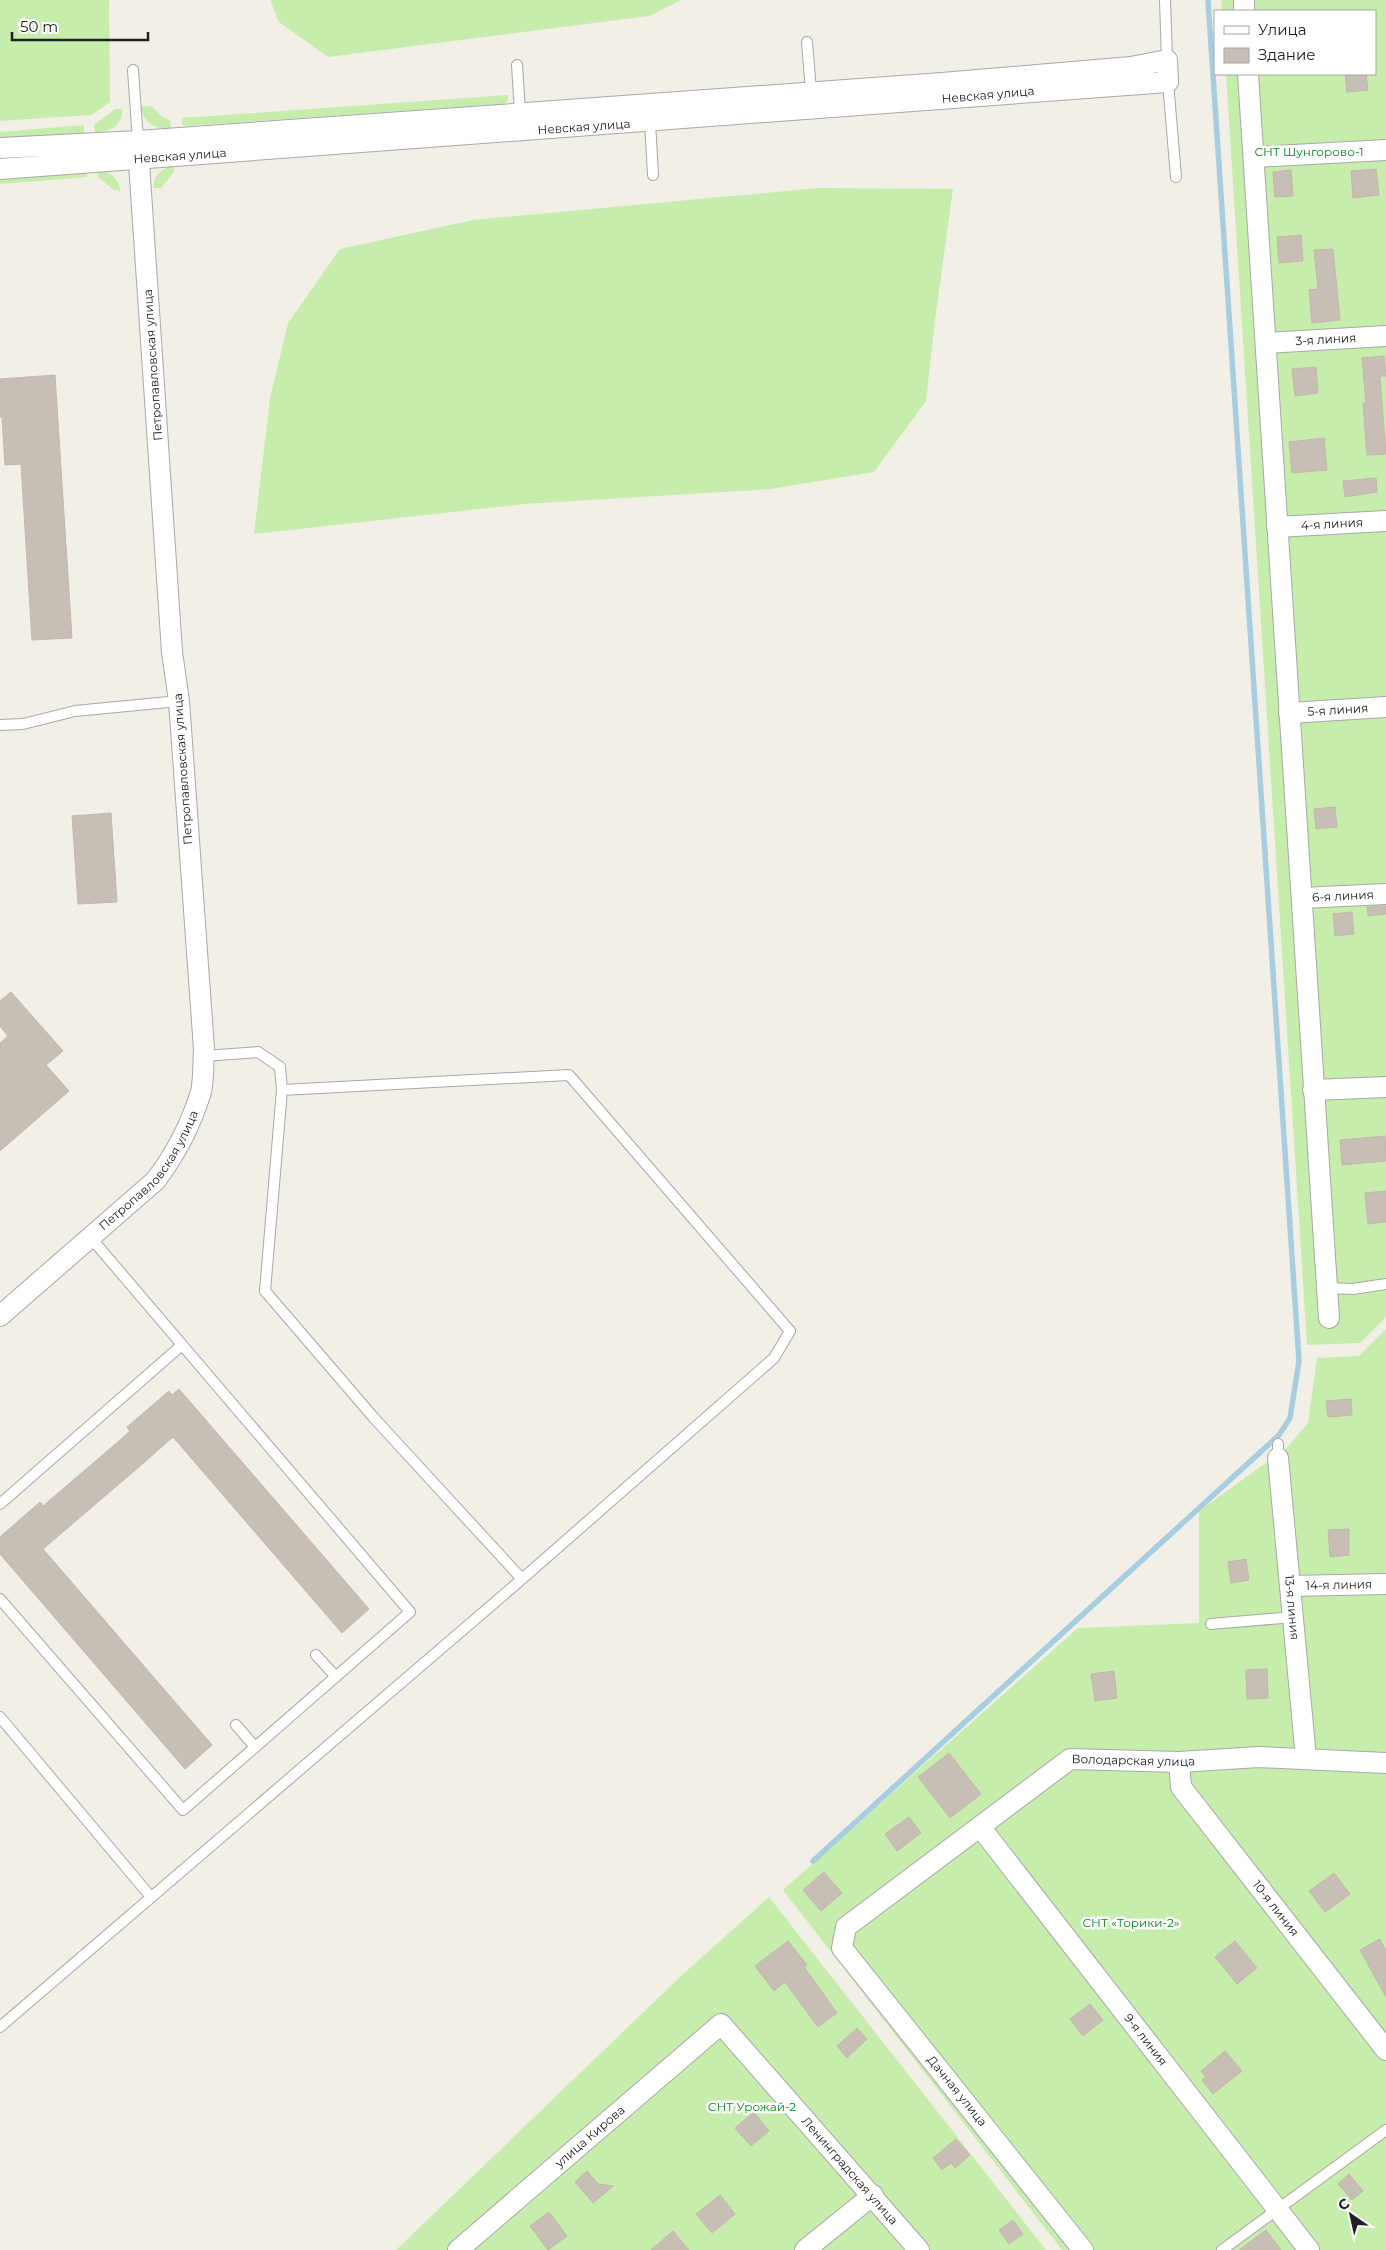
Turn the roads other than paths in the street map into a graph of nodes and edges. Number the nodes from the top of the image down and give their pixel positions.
1 (1165, 0) edge
2 (807, 42) dead end
3 (1167, 60) junction
4 (517, 65) dead end
5 (133, 70) dead end
6 (1248, 75) edge
7 (1168, 82) junction
8 (811, 91) junction
9 (520, 112) junction
10 (650, 122) junction
11 (0, 148) edge
12 (139, 150) junction
13 (1386, 150) edge
14 (1254, 156) junction
15 (0, 169) edge
16 (653, 175) dead end
17 (1176, 177) dead end
18 (1386, 336) edge
19 (1266, 343) junction
20 (1386, 521) edge
21 (1277, 527) junction
22 (179, 701) junction
23 (1386, 707) edge
24 (1289, 713) junction
25 (0, 725) edge
26 (1386, 894) edge
27 (1302, 898) junction
28 (204, 1056) junction
29 (1386, 1086) edge
30 (282, 1090) junction
31 (1313, 1090) junction
32 (91, 1238) junction
33 (1386, 1284) edge
34 (1327, 1288) junction
35 (0, 1316) edge
36 (1329, 1318) dead end
37 (182, 1345) junction
38 (1278, 1451) dead end
39 (0, 1504) edge
40 (522, 1579) junction
41 (1386, 1584) edge
42 (1291, 1586) junction
43 (0, 1598) edge
44 (1294, 1618) junction
45 (1211, 1624) dead end
46 (316, 1655) dead end
47 (336, 1677) junction
48 (0, 1717) edge
49 (236, 1725) dead end
50 (255, 1747) junction
51 (1306, 1758) junction
52 (1179, 1762) junction
53 (1386, 1763) edge
54 (981, 1828) junction
55 (151, 1897) junction
56 (846, 1928) joint
57 (721, 2024) joint
58 (0, 2027) edge
59 (1386, 2050) edge
60 (1386, 2130) edge
61 (873, 2195) junction
62 (1277, 2210) junction
63 (458, 2250) edge
64 (805, 2250) edge
65 (919, 2250) edge
66 (1083, 2250) edge
67 (1222, 2250) edge
68 (1308, 2250) edge

1 - 3 lane
2 - 8 lane
3 - 7 street
3 - 8 street, Невская улица
4 - 9 lane
5 - 12 lane
6 - 14 street
7 - 10 street, Невская улица
7 - 17 lane
8 - 9 street, Невская улица
9 - 12 street, Невская улица
10 - 12 street, Невская улица
10 - 16 lane
11 - 12 street, Невская улица
12 - 15 street, Невская улица
12 - 22 street, Петропавловская улица
13 - 14 street
14 - 19 street
18 - 19 street, 3-я линия
19 - 21 street
20 - 21 street, 4-я линия
21 - 24 street
22 - 25 lane
22 - 28 street, Петропавловская улица
23 - 24 street, 5-я линия
24 - 27 street
26 - 27 street, 6-я линия
27 - 31 street
28 - 30 lane
28 - 32 street, Петропавловская улица
29 - 31 street
30 - 40 lane
30 - 40 lane
31 - 34 street
32 - 35 street, Петропавловская улица
32 - 37 lane
33 - 34 lane
34 - 36 street
37 - 39 lane
37 - 47 lane
38 - 42 street, 13-я линия
40 - 55 lane
41 - 42 street, 14-я линия
42 - 44 street, 13-я линия
43 - 50 lane
44 - 45 lane
44 - 51 street, 13-я линия
46 - 47 lane
47 - 50 lane
48 - 55 lane
49 - 50 lane
51 - 52 street, Володарская улица
51 - 53 street, Володарская улица
52 - 54 street, Володарская улица
52 - 59 street, 10-я линия
54 - 56 street, Володарская улица
54 - 62 street, 9-я линия
55 - 58 lane
56 - 66 street, Дачная улица
57 - 61 street, Ленинградская улица
57 - 63 street, улица Кирова
60 - 62 lane
61 - 64 street
61 - 65 street, Ленинградская улица
62 - 67 lane
62 - 68 street, 9-я линия

